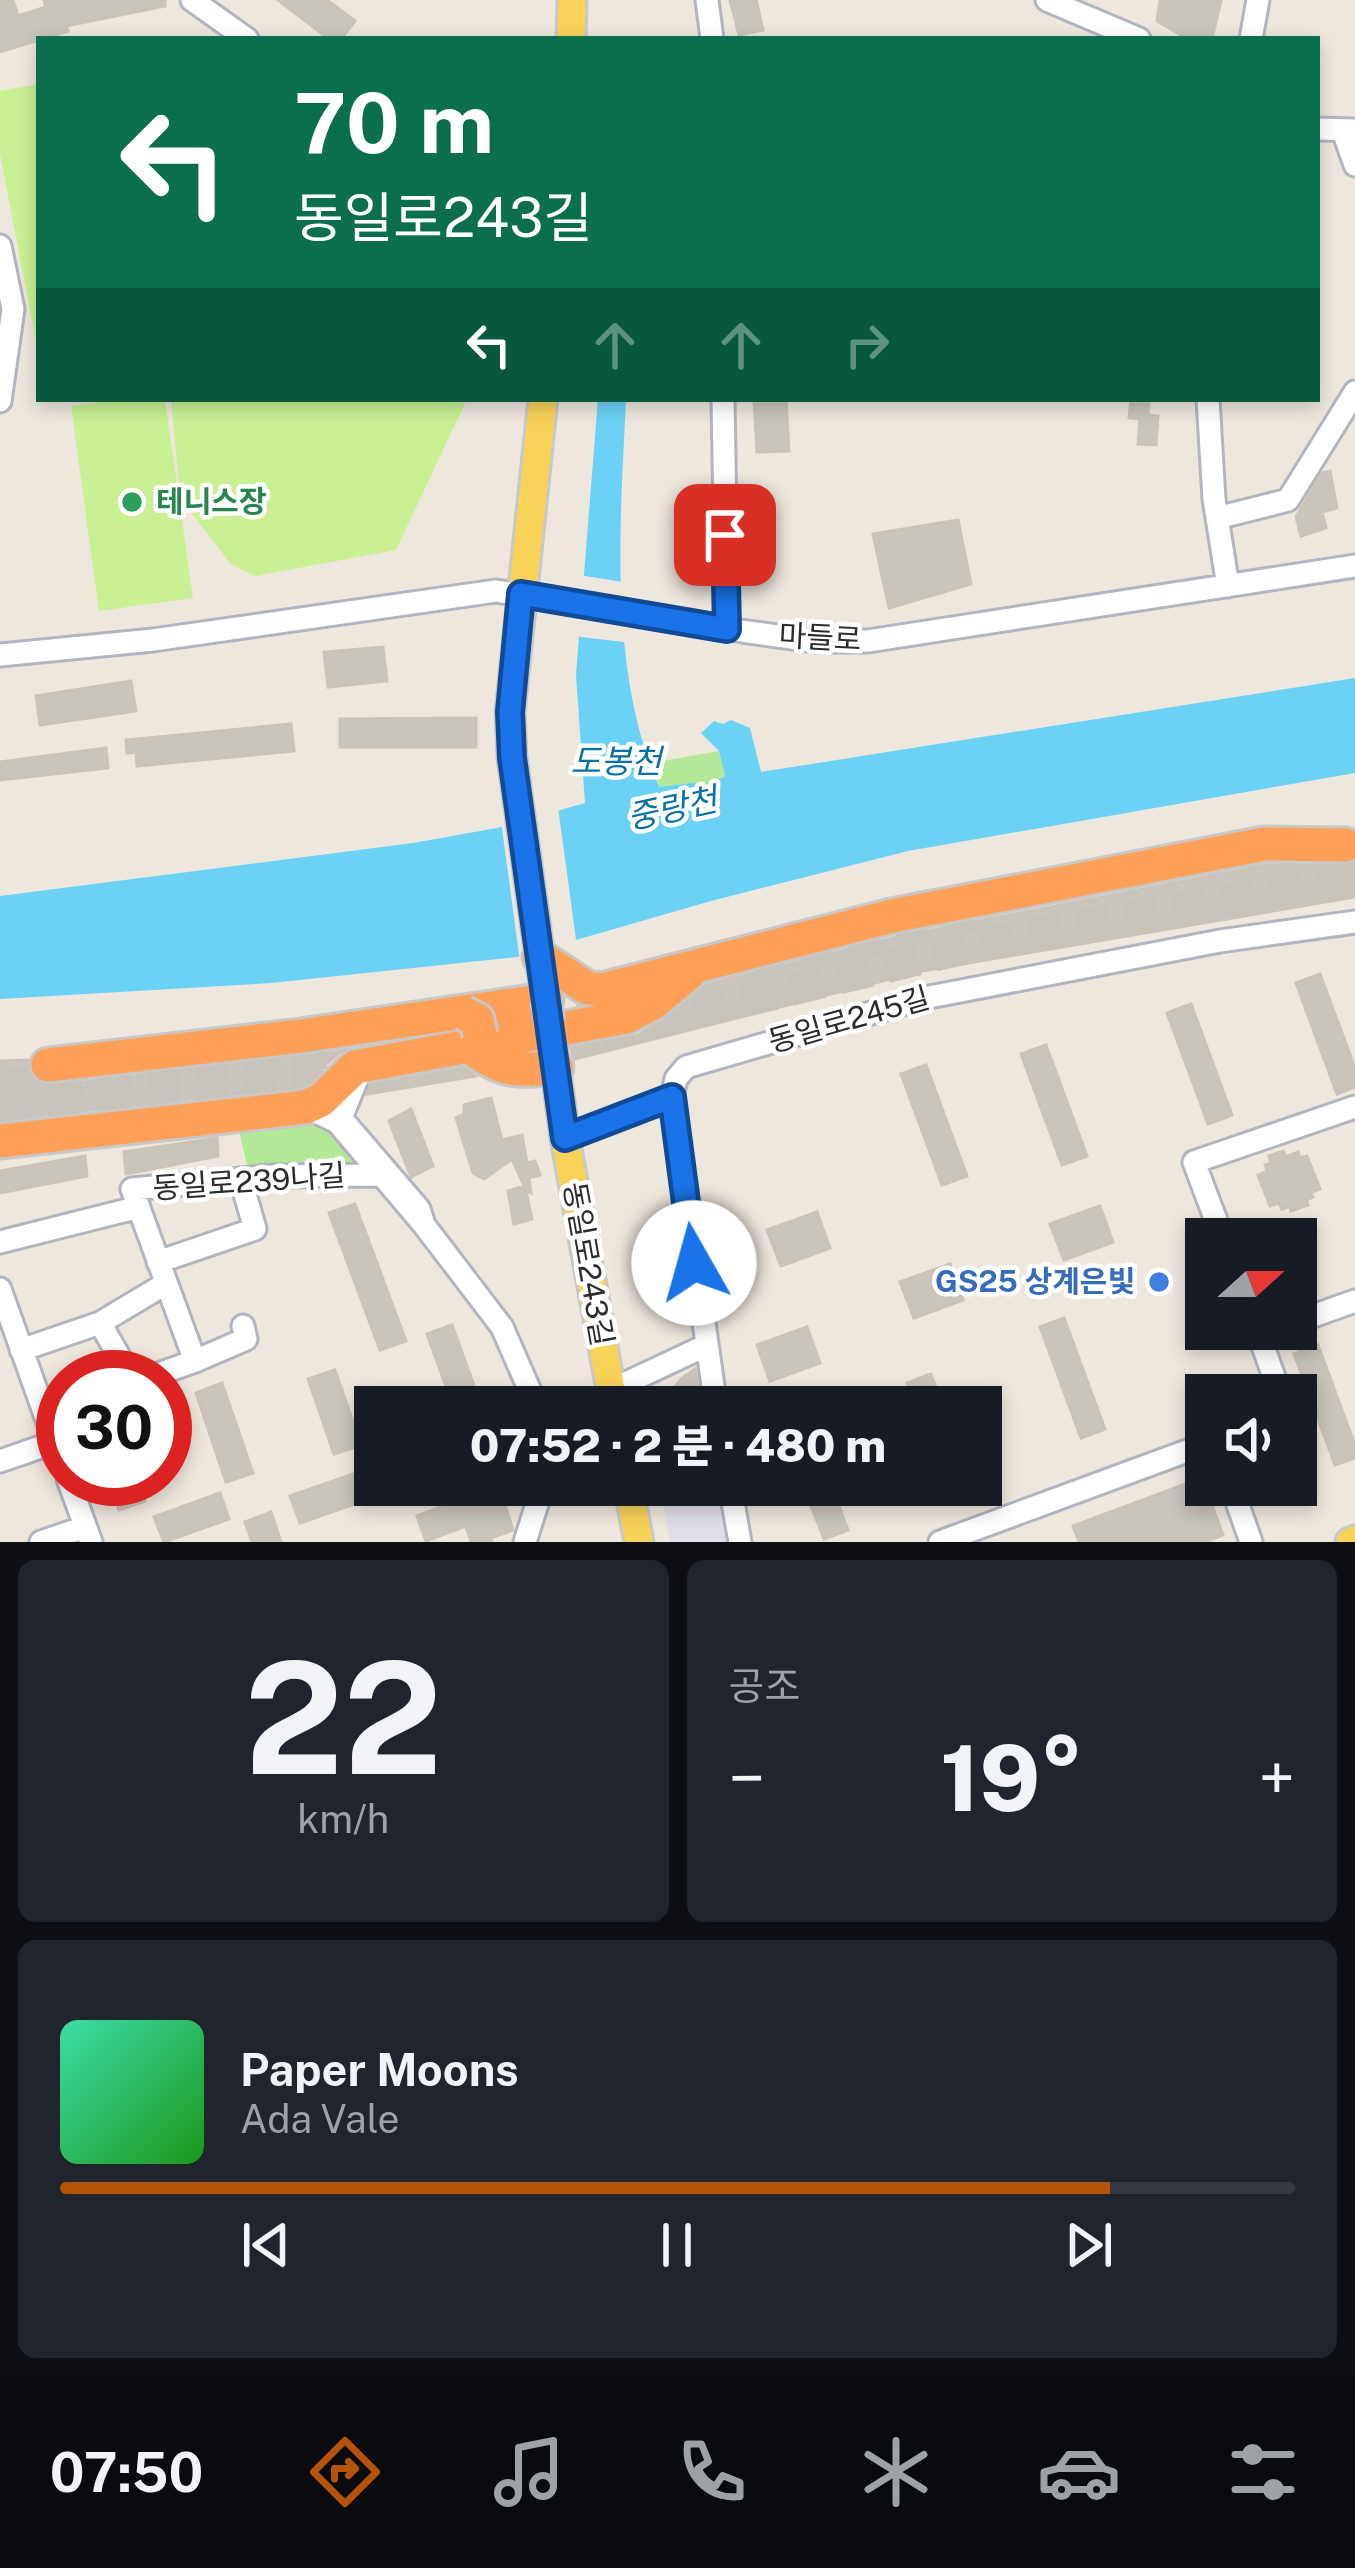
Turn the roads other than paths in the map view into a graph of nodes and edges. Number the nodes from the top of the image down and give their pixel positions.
1 (192, 0) edge
2 (572, 0) edge
3 (707, 0) edge
4 (1047, 0) edge
5 (1258, 0) edge
6 (243, 36) edge
7 (571, 36) edge
8 (712, 36) edge
9 (1132, 36) edge
10 (1252, 36) edge
11 (1349, 130) edge
12 (1355, 164) edge
13 (0, 246) edge
14 (1355, 392) edge
15 (0, 401) edge
16 (543, 402) edge
17 (723, 402) edge
18 (1208, 402) edge
19 (1217, 518) junction
20 (1355, 566) edge
21 (1228, 586) junction
22 (521, 594) junction
23 (727, 629) junction
24 (0, 655) edge
25 (1345, 845) dead end
26 (1355, 922) edge
27 (540, 957) junction
28 (691, 971) junction
29 (549, 1018) junction
30 (470, 1031) junction
31 (48, 1065) dead end
32 (362, 1066) junction
33 (556, 1067) junction
34 (672, 1097) junction
35 (306, 1107) junction
36 (1355, 1107) edge
37 (565, 1138) junction
38 (0, 1141) edge
39 (383, 1174) junction
40 (241, 1180) junction
41 (139, 1207) junction
42 (1215, 1218) edge
43 (424, 1225) junction
44 (0, 1242) edge
45 (162, 1273) junction
46 (0, 1289) edge
47 (1355, 1301) edge
48 (1317, 1315) edge
49 (5, 1318) edge
50 (100, 1323) junction
51 (243, 1326) dead end
52 (705, 1346) junction
53 (21, 1350) junction
54 (115, 1350) edge
55 (195, 1361) junction
56 (192, 1362) edge
57 (529, 1386) edge
58 (610, 1386) edge
59 (633, 1386) edge
60 (712, 1386) edge
61 (36, 1391) edge
62 (36, 1449) edge
63 (1185, 1452) edge
64 (0, 1461) edge
65 (536, 1506) edge
66 (632, 1506) edge
67 (734, 1506) edge
68 (1238, 1506) edge
69 (88, 1534) edge
70 (41, 1542) edge
71 (525, 1542) edge
72 (639, 1542) edge
73 (740, 1542) edge
74 (941, 1542) edge
75 (1251, 1542) edge

1 - 6 street
2 - 7 main road
3 - 8 street
4 - 9 street
5 - 10 street
11 - 12 street
13 - 15 street
14 - 19 street
16 - 22 main road, 동일로243길
17 - 23 street
18 - 19 street
19 - 21 street
20 - 21 street, 마들로
21 - 23 street, 마들로
22 - 23 street, 마들로
22 - 24 street, 마들로
22 - 27 main road, 동일로243길
25 - 28 highway
26 - 34 street, 동일로245길
27 - 28 highway
27 - 29 main road, 동일로243길
28 - 29 highway
29 - 30 highway
29 - 33 main road, 동일로243길
30 - 31 highway
30 - 32 highway
30 - 33 highway
32 - 35 highway
32 - 43 street
33 - 37 main road, 동일로243길
34 - 37 street
34 - 52 street
35 - 38 highway
35 - 39 street
36 - 42 street
37 - 58 main road, 동일로243길
39 - 40 street, 동일로239나길
39 - 43 street
40 - 41 street, 동일로239나길
40 - 45 street
41 - 44 street, 동일로239나길
41 - 45 street
43 - 57 street
45 - 50 street
45 - 55 street
46 - 49 street
47 - 48 street
49 - 53 street
50 - 53 street
50 - 54 street
51 - 55 street
52 - 59 street, 동일로243길
52 - 60 street
53 - 61 street
55 - 56 street
62 - 64 street
63 - 74 street
65 - 71 street
66 - 72 main road
67 - 73 street
68 - 75 street
69 - 70 street

